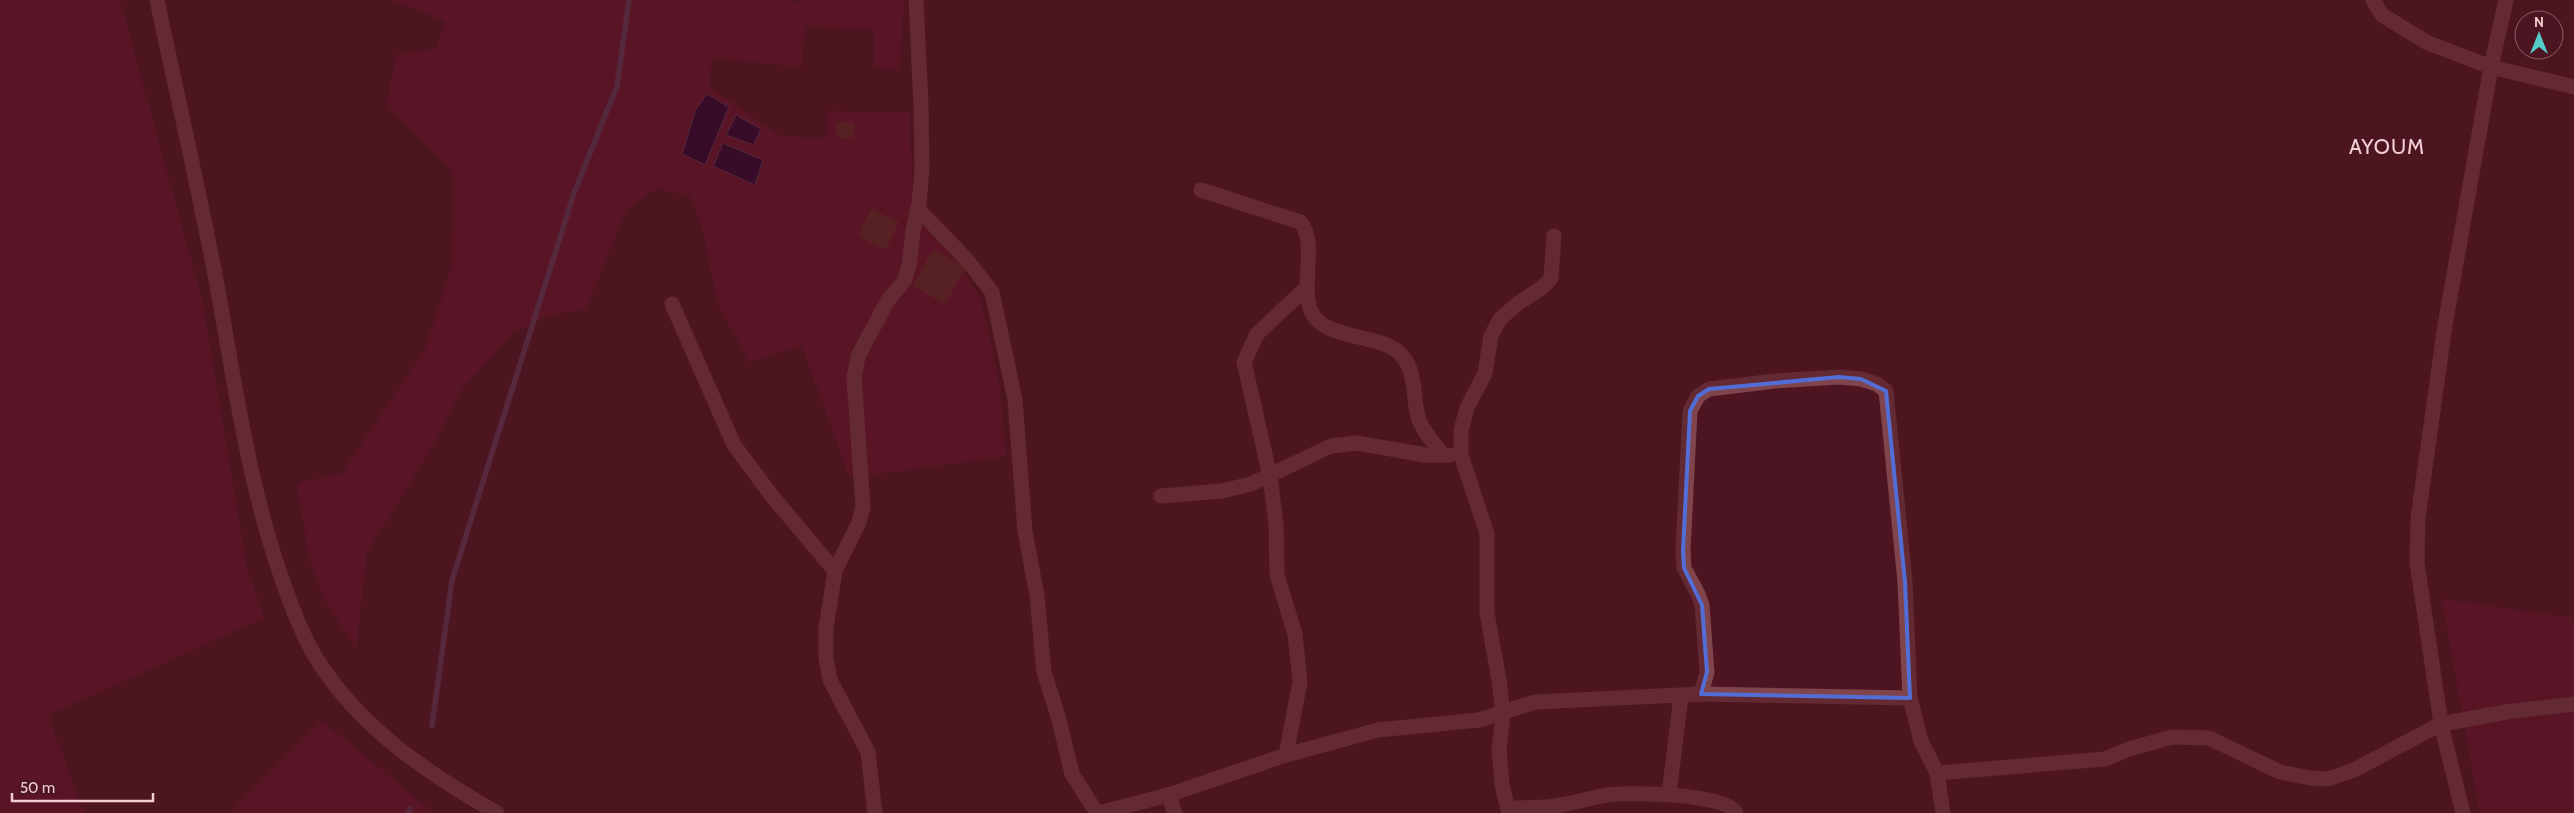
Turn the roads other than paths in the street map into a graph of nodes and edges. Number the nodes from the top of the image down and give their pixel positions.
1 (157, 0) edge
2 (916, 0) edge
3 (2373, 0) edge
4 (2506, 0) edge
5 (2491, 67) junction
6 (2574, 87) edge
7 (1201, 190) dead end
8 (918, 209) junction
9 (1554, 236) dead end
10 (1306, 289) junction
11 (672, 304) dead end
12 (1443, 455) junction
13 (1461, 455) junction
14 (1270, 476) junction
15 (1161, 496) dead end
16 (836, 571) junction
17 (1701, 694) junction
18 (1681, 696) junction
19 (1910, 698) junction
20 (2574, 704) edge
21 (1503, 714) junction
22 (2441, 724) junction
23 (1286, 755) junction
24 (1937, 773) junction
25 (1669, 794) junction
26 (1168, 795) junction
27 (1550, 810) edge
28 (1508, 811) edge
29 (497, 813) edge
30 (874, 813) edge
31 (1098, 813) edge
32 (1175, 813) edge
33 (1736, 813) edge
34 (1943, 813) edge
35 (2463, 813) edge

1 - 29 street
2 - 8 street
3 - 5 street
4 - 5 street
5 - 6 street
5 - 22 street
7 - 10 street
8 - 16 street
8 - 31 street
9 - 13 street
10 - 12 street
10 - 14 street
11 - 16 street
12 - 13 street
12 - 14 street
13 - 21 street
14 - 15 street
14 - 23 street
16 - 30 street
17 - 18 street
17 - 19 street
17 - 19 street
18 - 21 street
18 - 25 street
19 - 24 street
20 - 22 street
21 - 23 street
21 - 28 street
22 - 24 street
22 - 35 street
23 - 26 street
24 - 34 street
25 - 27 street
25 - 33 street
26 - 31 street
26 - 32 street
27 - 28 street

